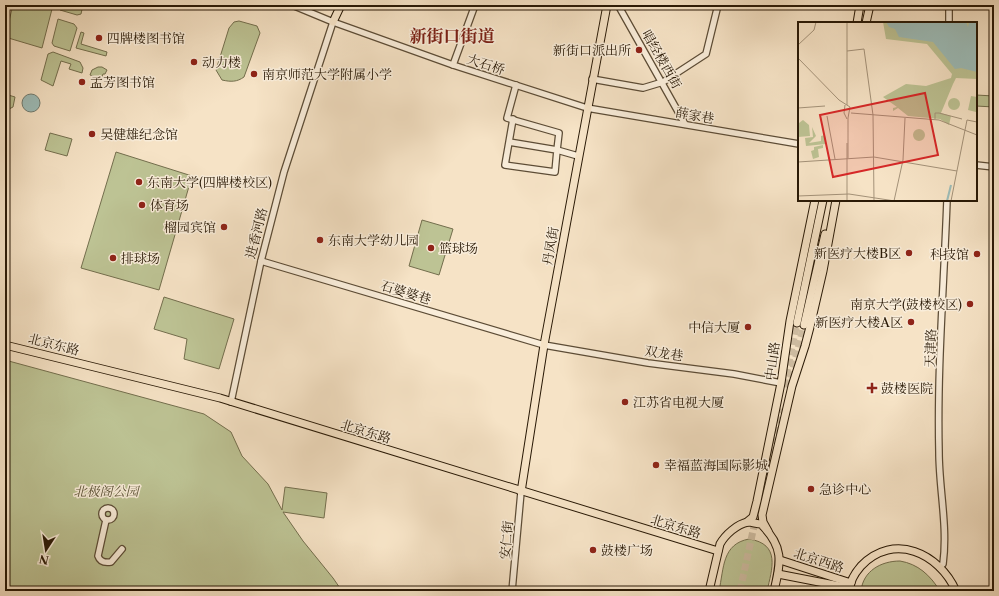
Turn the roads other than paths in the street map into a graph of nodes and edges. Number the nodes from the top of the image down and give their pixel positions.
1 (292, 5) edge
2 (341, 5) edge
3 (475, 5) edge
4 (607, 5) edge
5 (618, 5) edge
6 (718, 5) edge
7 (860, 5) edge
8 (870, 5) edge
9 (949, 5) edge
10 (333, 22) junction
11 (857, 22) edge
12 (866, 22) edge
13 (949, 22) edge
14 (453, 64) junction
15 (592, 80) junction
16 (663, 82) junction
17 (516, 85) junction
18 (587, 108) junction
19 (513, 120) junction
20 (685, 124) junction
21 (509, 142) junction
22 (798, 144) edge
23 (557, 150) junction
24 (578, 156) junction
25 (977, 165) edge
26 (994, 167) edge
27 (815, 201) edge
28 (823, 201) edge
29 (832, 201) edge
30 (836, 201) edge
31 (947, 201) edge
32 (261, 261) junction
33 (5, 345) edge
34 (544, 345) junction
35 (781, 383) junction
36 (231, 402) junction
37 (521, 492) junction
38 (106, 520) dead end
39 (747, 522) junction
40 (768, 531) junction
41 (122, 549) dead end
42 (718, 551) junction
43 (780, 560) junction
44 (939, 567) junction
45 (778, 574) junction
46 (850, 588) edge
47 (512, 591) edge
48 (709, 591) edge
49 (774, 591) edge
50 (956, 591) edge

1 - 10 street, 大石桥
2 - 10 main road, 进香河路
3 - 14 street
4 - 15 main road, 丹凤街
5 - 16 street, 唱经楼西街
6 - 16 street
7 - 11 main road
8 - 12 main road
9 - 13 street
10 - 14 street, 大石桥
10 - 32 street, 进香河路
14 - 17 street, 大石桥
15 - 16 street
15 - 18 main road, 丹凤街
16 - 20 street, 唱经楼西街
17 - 18 street, 大石桥
17 - 19 street
18 - 20 street, 薛家巷
18 - 24 main road, 丹凤街
19 - 21 street
19 - 23 street
20 - 22 street, 薛家巷
21 - 23 street
21 - 23 street
23 - 24 street
24 - 34 main road, 丹凤街
25 - 26 street
27 - 35 main road, 中山路
28 - 29 main road
30 - 40 main road
31 - 44 street, 天津路
32 - 34 street, 石婆婆巷
32 - 36 street, 进香河路
33 - 36 main road, 北京东路
34 - 35 street, 双龙巷
34 - 37 main road, 丹凤街
35 - 39 main road, 中山路
36 - 37 main road, 北京东路
37 - 42 main road, 北京东路
37 - 47 street, 安仁街
38 - 41 street
39 - 40 main road
39 - 42 main road
40 - 43 main road
42 - 48 main road
43 - 45 main road
43 - 46 main road, 北京西路
44 - 46 main road
44 - 50 main road
45 - 46 main road, 北京西路
45 - 49 main road

